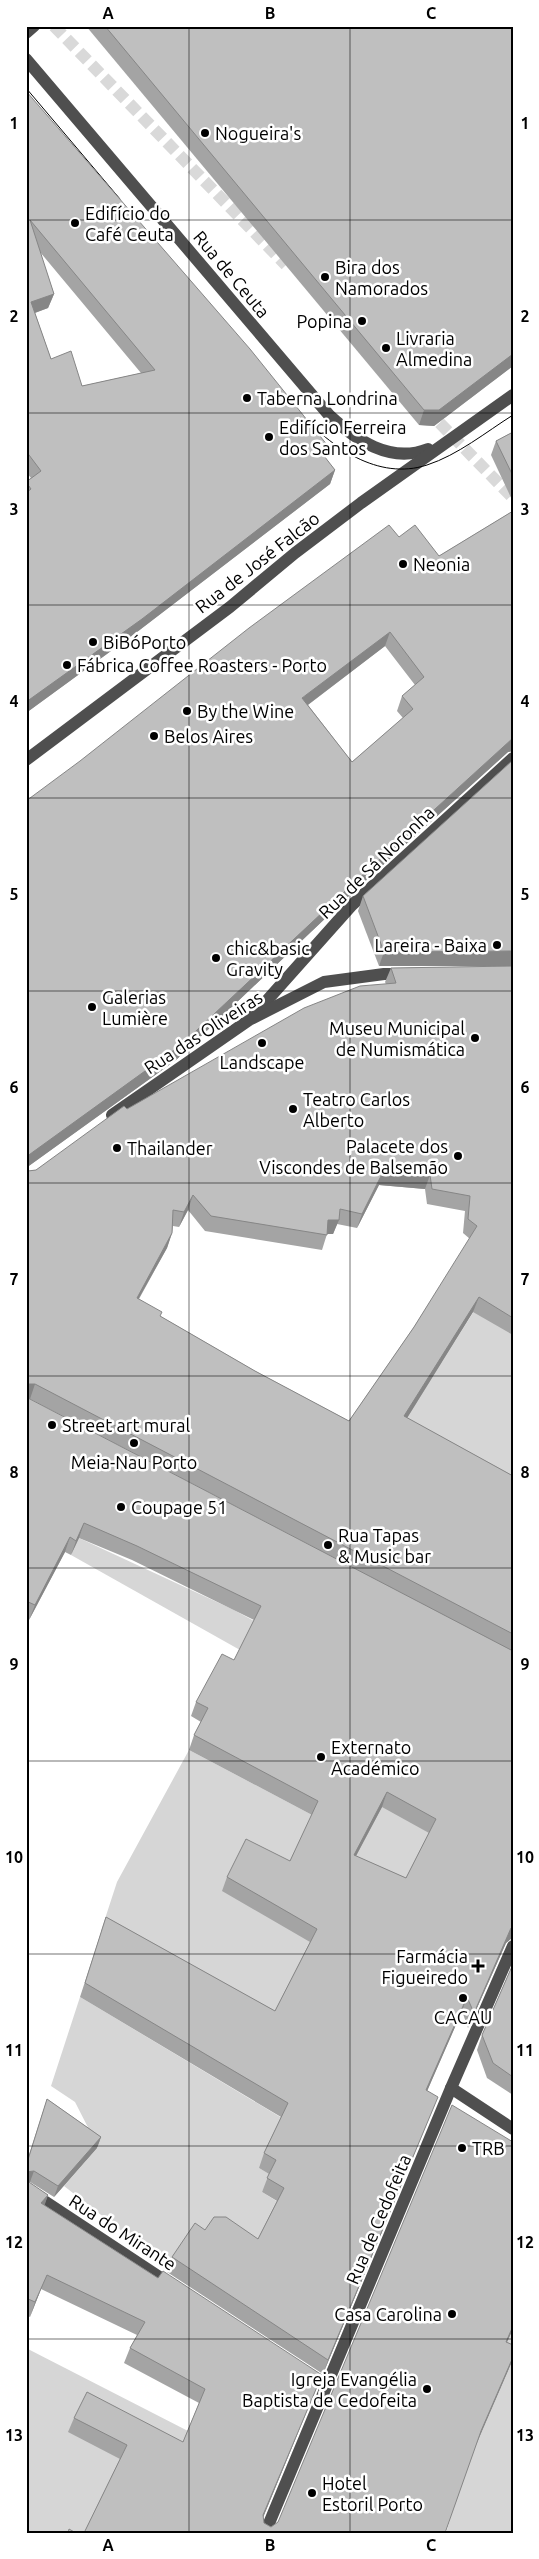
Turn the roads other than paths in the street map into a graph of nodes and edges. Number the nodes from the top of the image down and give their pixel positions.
1 (34, 26) edge
2 (26, 33) edge
3 (26, 59) edge
4 (513, 396) edge
5 (442, 443) junction
6 (513, 758) edge
7 (26, 760) edge
8 (413, 974) edge
9 (249, 1020) junction
10 (102, 1122) edge
11 (513, 1946) edge
12 (450, 2088) junction
13 (513, 2129) edge
14 (26, 2189) edge
15 (184, 2293) edge
16 (265, 2533) edge

1 - 2 street
3 - 5 street, Rua de Ceuta
4 - 5 street, Rua de José Falcão
5 - 7 street, Rua de José Falcão
6 - 9 street, Rua de Sá Noronha
8 - 9 street, Rua das Oliveiras
9 - 10 street, Rua das Oliveiras
11 - 12 street, Rua de Cedofeita
12 - 13 street
12 - 16 street, Rua de Cedofeita
14 - 15 street, Rua do Mirante

